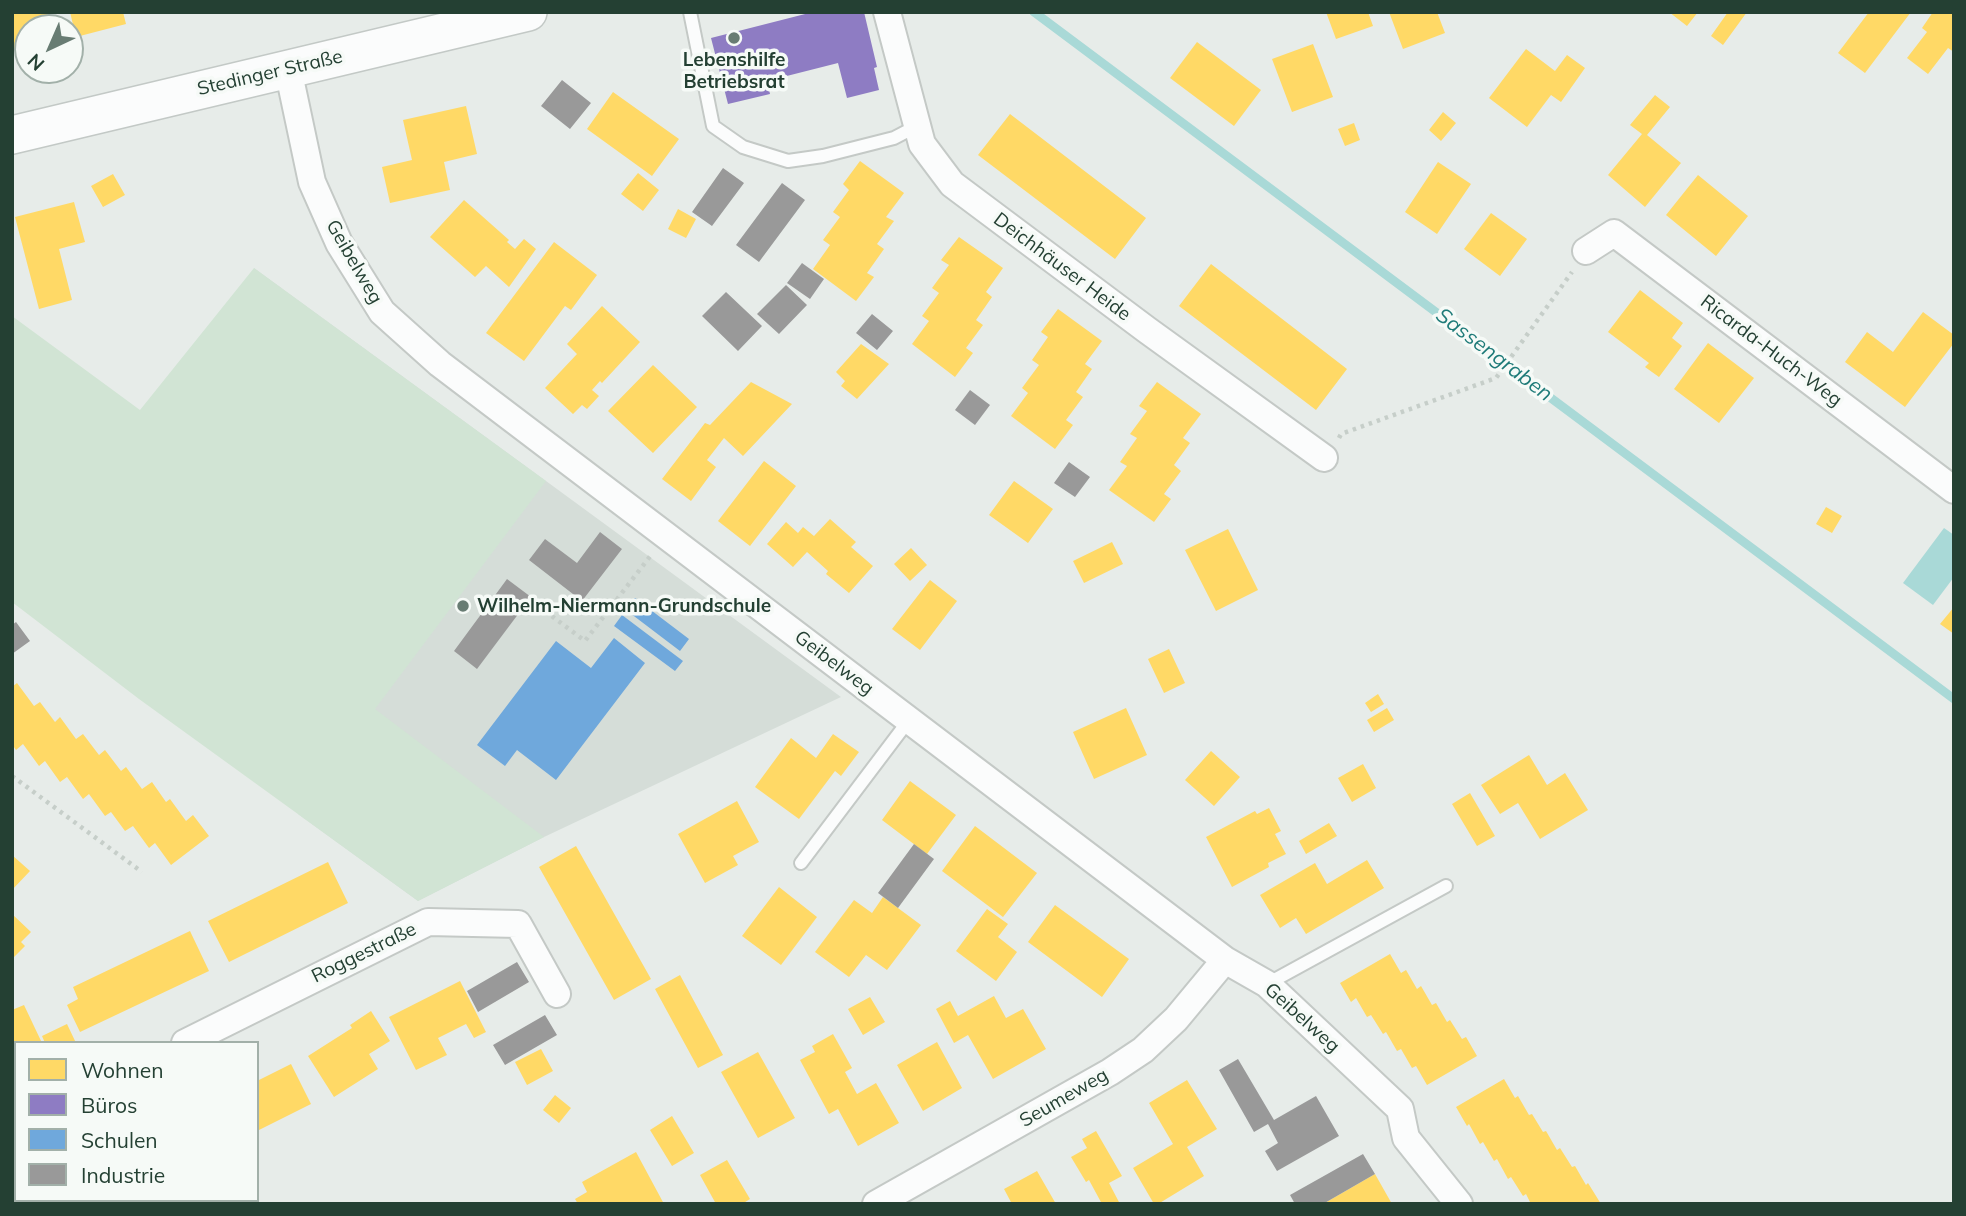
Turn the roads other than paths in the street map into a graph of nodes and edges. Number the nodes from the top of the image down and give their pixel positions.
1 (527, 12) edge
2 (690, 12) edge
3 (887, 12) edge
4 (288, 69) junction
5 (917, 126) junction
6 (12, 135) edge
7 (1586, 251) road end
8 (1324, 458) road end
9 (1954, 491) edge
10 (909, 720) junction
11 (801, 863) dead end
12 (1446, 886) dead end
13 (1225, 960) junction
14 (1267, 984) junction
15 (557, 994) dead end
16 (189, 1041) edge
17 (876, 1204) edge
18 (1460, 1204) edge

1 - 4 main road, Stedinger Straße
2 - 5 lane
3 - 5 street, Deichhäuser Heide
4 - 6 main road, Stedinger Straße
4 - 10 street, Geibelweg
5 - 8 street, Deichhäuser Heide
7 - 9 street, Ricarda-Huch-Weg
10 - 11 lane
10 - 13 street, Geibelweg
12 - 14 lane
13 - 14 street, Geibelweg
13 - 17 street, Seumeweg
14 - 18 street, Geibelweg
15 - 16 street, Roggestraße

